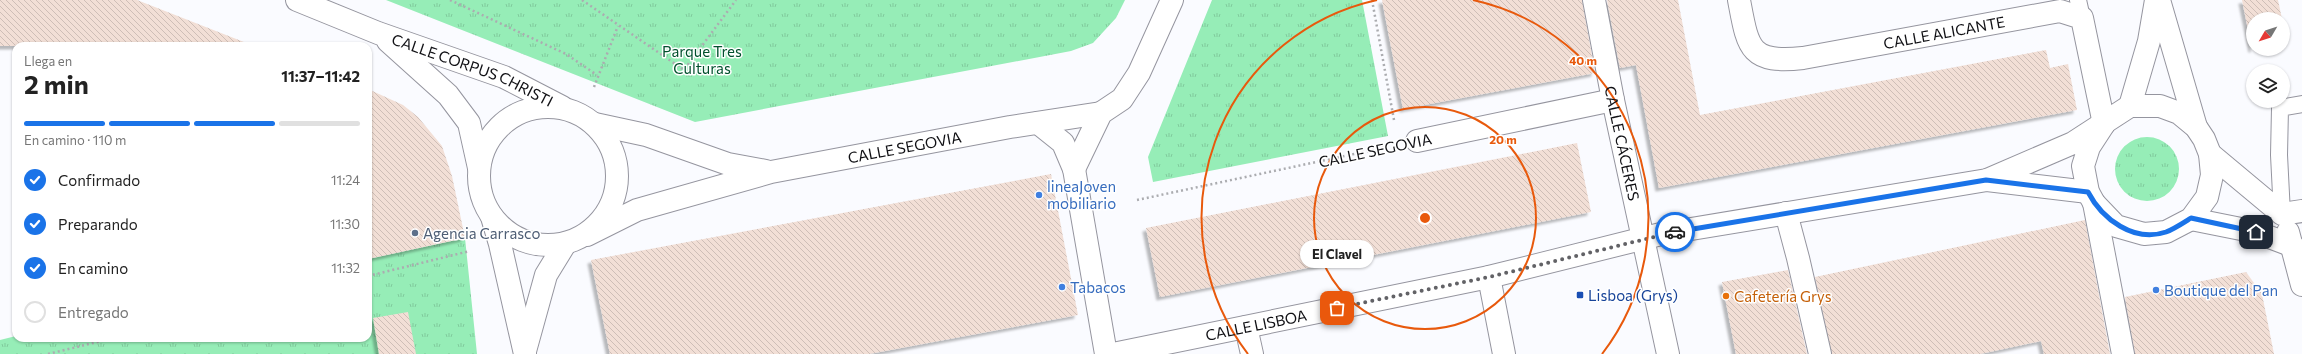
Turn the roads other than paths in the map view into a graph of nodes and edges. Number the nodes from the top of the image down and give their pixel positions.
1 (297, 0) edge
2 (1172, 0) edge
3 (1594, 0) edge
4 (1739, 0) edge
5 (2158, 0) edge
6 (2080, 9) edge
7 (378, 33) junction
8 (1613, 100) junction
9 (2302, 104) edge
10 (2130, 106) junction
11 (565, 109) junction
12 (1101, 113) junction
13 (1038, 123) junction
14 (595, 124) junction
15 (2104, 124) junction
16 (2196, 127) junction
17 (1408, 142) road end
18 (2210, 154) junction
19 (479, 169) junction
20 (1074, 169) junction
21 (771, 172) junction
22 (1986, 180) junction
23 (2091, 198) junction
24 (2292, 212) edge
25 (1786, 213) junction
26 (491, 216) junction
27 (2191, 218) junction
28 (587, 235) junction
29 (1642, 238) junction
30 (565, 244) junction
31 (2293, 246) junction
32 (1489, 277) junction
33 (2302, 285) edge
34 (1246, 327) junction
35 (525, 353) edge
36 (1106, 354) edge
37 (1113, 354) edge
38 (1252, 354) edge
39 (1504, 354) edge
40 (1668, 354) edge
41 (1820, 354) edge
42 (2123, 354) edge

1 - 7 street, CALLE CORPUS CHRISTI
2 - 12 street
3 - 8 street, CALLE CÁCERES
4 - 6 street, CALLE ALICANTE
5 - 10 street
5 - 16 street
6 - 15 street, CALLE ALICANTE
7 - 11 street, CALLE CORPUS CHRISTI
7 - 19 street, CALLE CORPUS CHRISTI
8 - 17 street, CALLE SEGOVIA
8 - 29 street, CALLE CÁCERES
9 - 24 lane
10 - 15 street
10 - 16 street
11 - 14 street
11 - 19 street
12 - 13 street, CALLE SEGOVIA
12 - 20 street
13 - 20 street
13 - 21 street, CALLE SEGOVIA
14 - 21 street, CALLE SEGOVIA
14 - 28 street
15 - 22 street, CALLE LISBOA
15 - 23 street
16 - 18 street
18 - 24 street
18 - 27 street
19 - 26 street
20 - 36 street
21 - 28 street, CALLE SEGOVIA
22 - 23 street, CALLE LISBOA
22 - 25 street, CALLE LISBOA
23 - 27 street
23 - 42 street
24 - 31 street
25 - 29 street, CALLE LISBOA
25 - 41 street
26 - 30 street
26 - 35 street
27 - 31 street
28 - 30 street
29 - 32 street, CALLE LISBOA
29 - 40 street, CALLE CÁCERES
30 - 35 street
31 - 33 street
32 - 34 street, CALLE LISBOA
32 - 39 street
34 - 37 street, CALLE LISBOA
34 - 38 street

